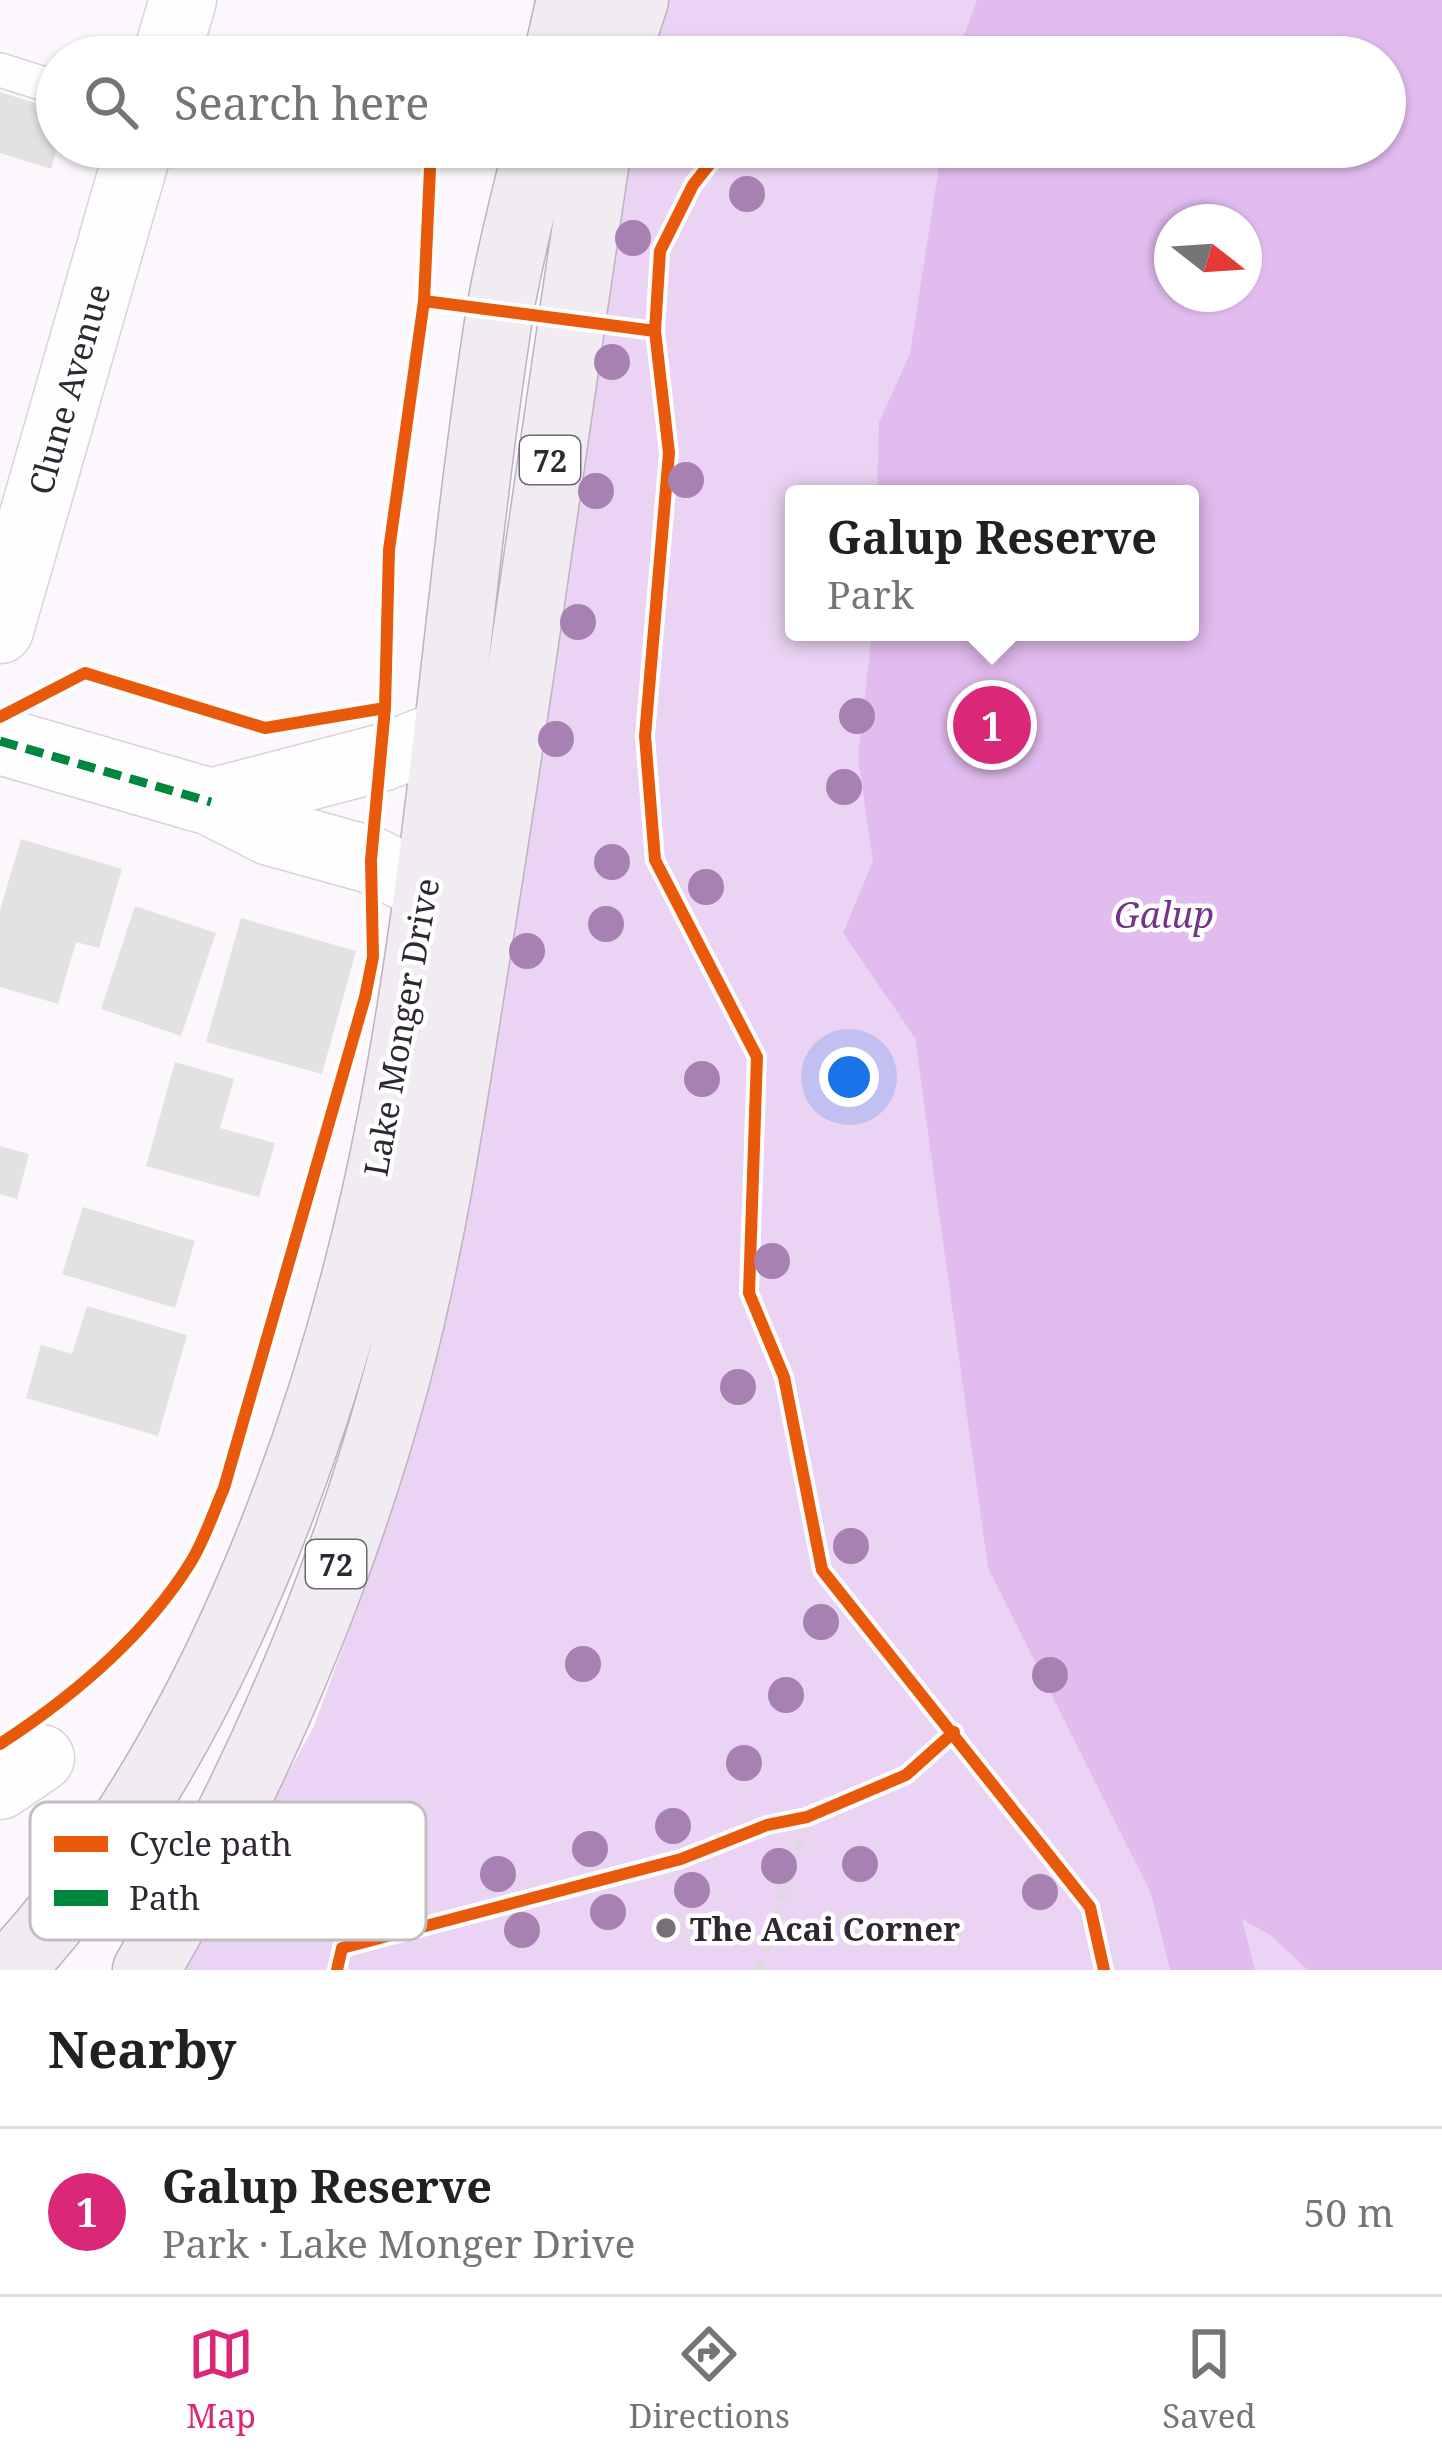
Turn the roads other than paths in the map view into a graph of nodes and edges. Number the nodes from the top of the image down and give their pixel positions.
1 (183, 0) edge
2 (570, 0) edge
3 (635, 0) edge
4 (172, 36) edge
5 (562, 36) edge
6 (623, 36) edge
7 (0, 70) edge
8 (36, 81) edge
9 (133, 168) edge
10 (532, 168) edge
11 (595, 168) edge
12 (0, 630) edge
13 (445, 734) junction
14 (0, 741) edge
15 (212, 802) junction
16 (425, 887) junction
17 (137, 1802) edge
18 (240, 1802) edge
19 (34, 1940) edge
20 (164, 1940) edge
21 (10, 1970) edge
22 (146, 1970) edge

1 - 4 street
2 - 5 main road
3 - 6 main road
7 - 8 lane
9 - 12 street, Clune Avenue
10 - 13 main road, Lake Monger Drive / 72
11 - 18 main road, Lake Monger Drive / 72
13 - 15 street
13 - 16 main road, Lake Monger Drive / 72
14 - 15 street
15 - 16 street
16 - 17 main road, Lake Monger Drive / 72
19 - 21 main road, Lake Monger Drive / 72
20 - 22 main road, Lake Monger Drive / 72

